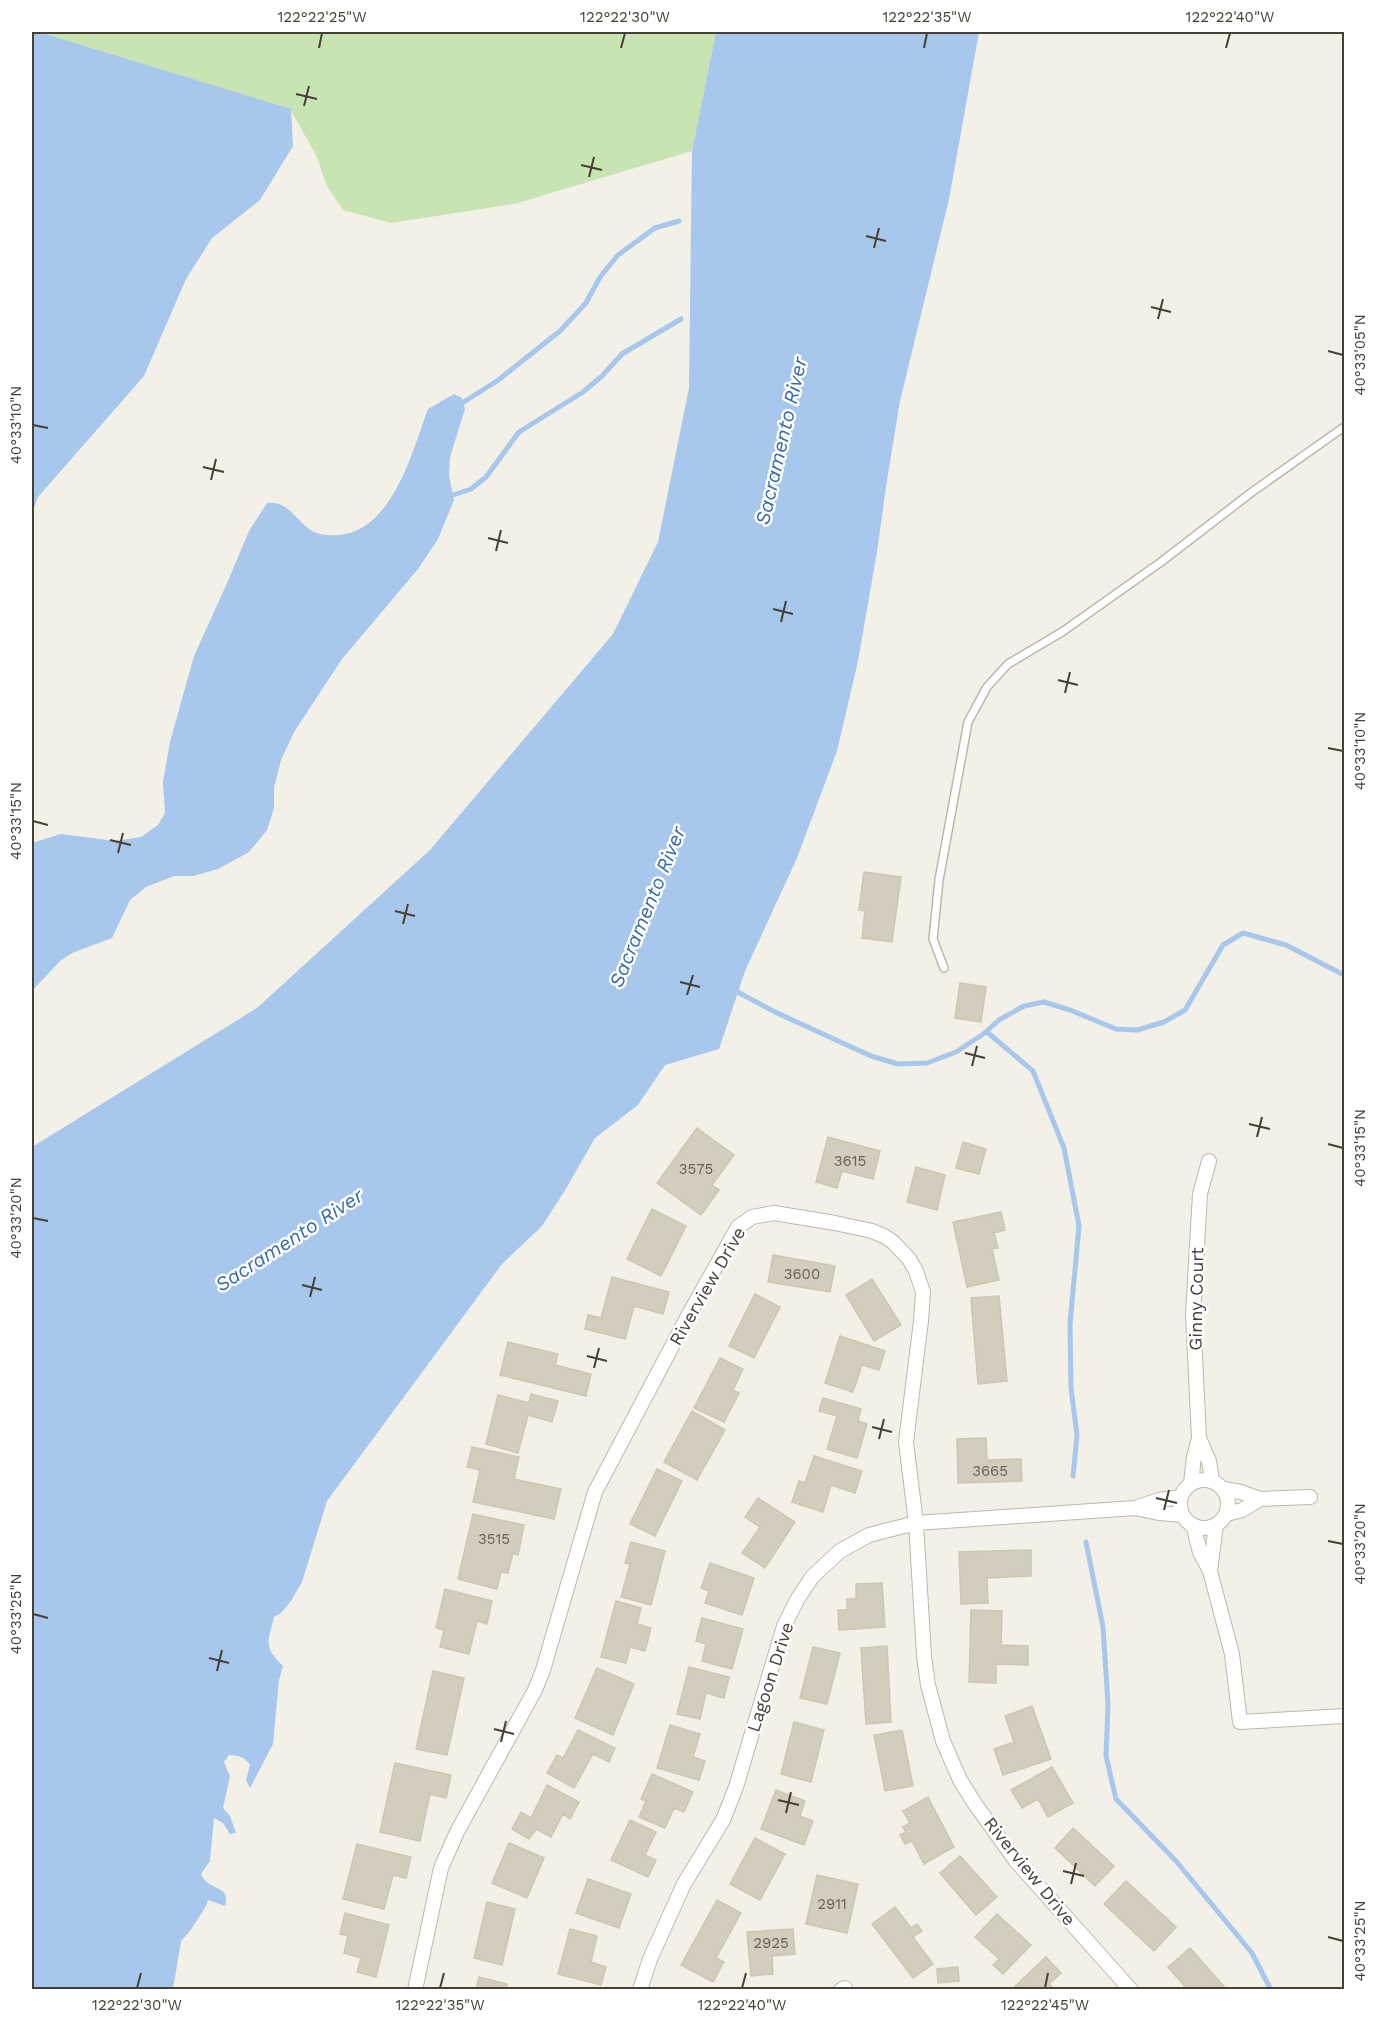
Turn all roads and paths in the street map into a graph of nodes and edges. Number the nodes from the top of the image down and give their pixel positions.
1 (1344, 427) edge
2 (944, 969) dead end
3 (1209, 1161) dead end
4 (1199, 1438) junction
5 (1212, 1480) junction
6 (1191, 1484) junction
7 (1224, 1489) junction
8 (1181, 1497) junction
9 (1310, 1497) dead end
10 (1260, 1499) junction
11 (1135, 1508) junction
12 (1227, 1514) junction
13 (1182, 1515) junction
14 (916, 1523) junction
15 (1193, 1525) junction
16 (1216, 1525) junction
17 (1210, 1571) junction
18 (1344, 1716) edge
19 (416, 1989) edge
20 (640, 1989) edge
21 (1131, 1989) edge

1 - 2 lane
3 - 4 street, Ginny Court
4 - 5 street
4 - 6 street
5 - 6 street
5 - 7 street
6 - 8 street
7 - 10 street
7 - 12 street
8 - 11 street
8 - 13 street
9 - 10 street
10 - 12 street
11 - 13 street
11 - 14 street, Lagoon Drive
12 - 16 street
13 - 15 street
14 - 19 street, Riverview Drive
14 - 20 street, Lagoon Drive
14 - 21 street, Riverview Drive
15 - 16 street
15 - 17 street
16 - 17 street
17 - 18 street

